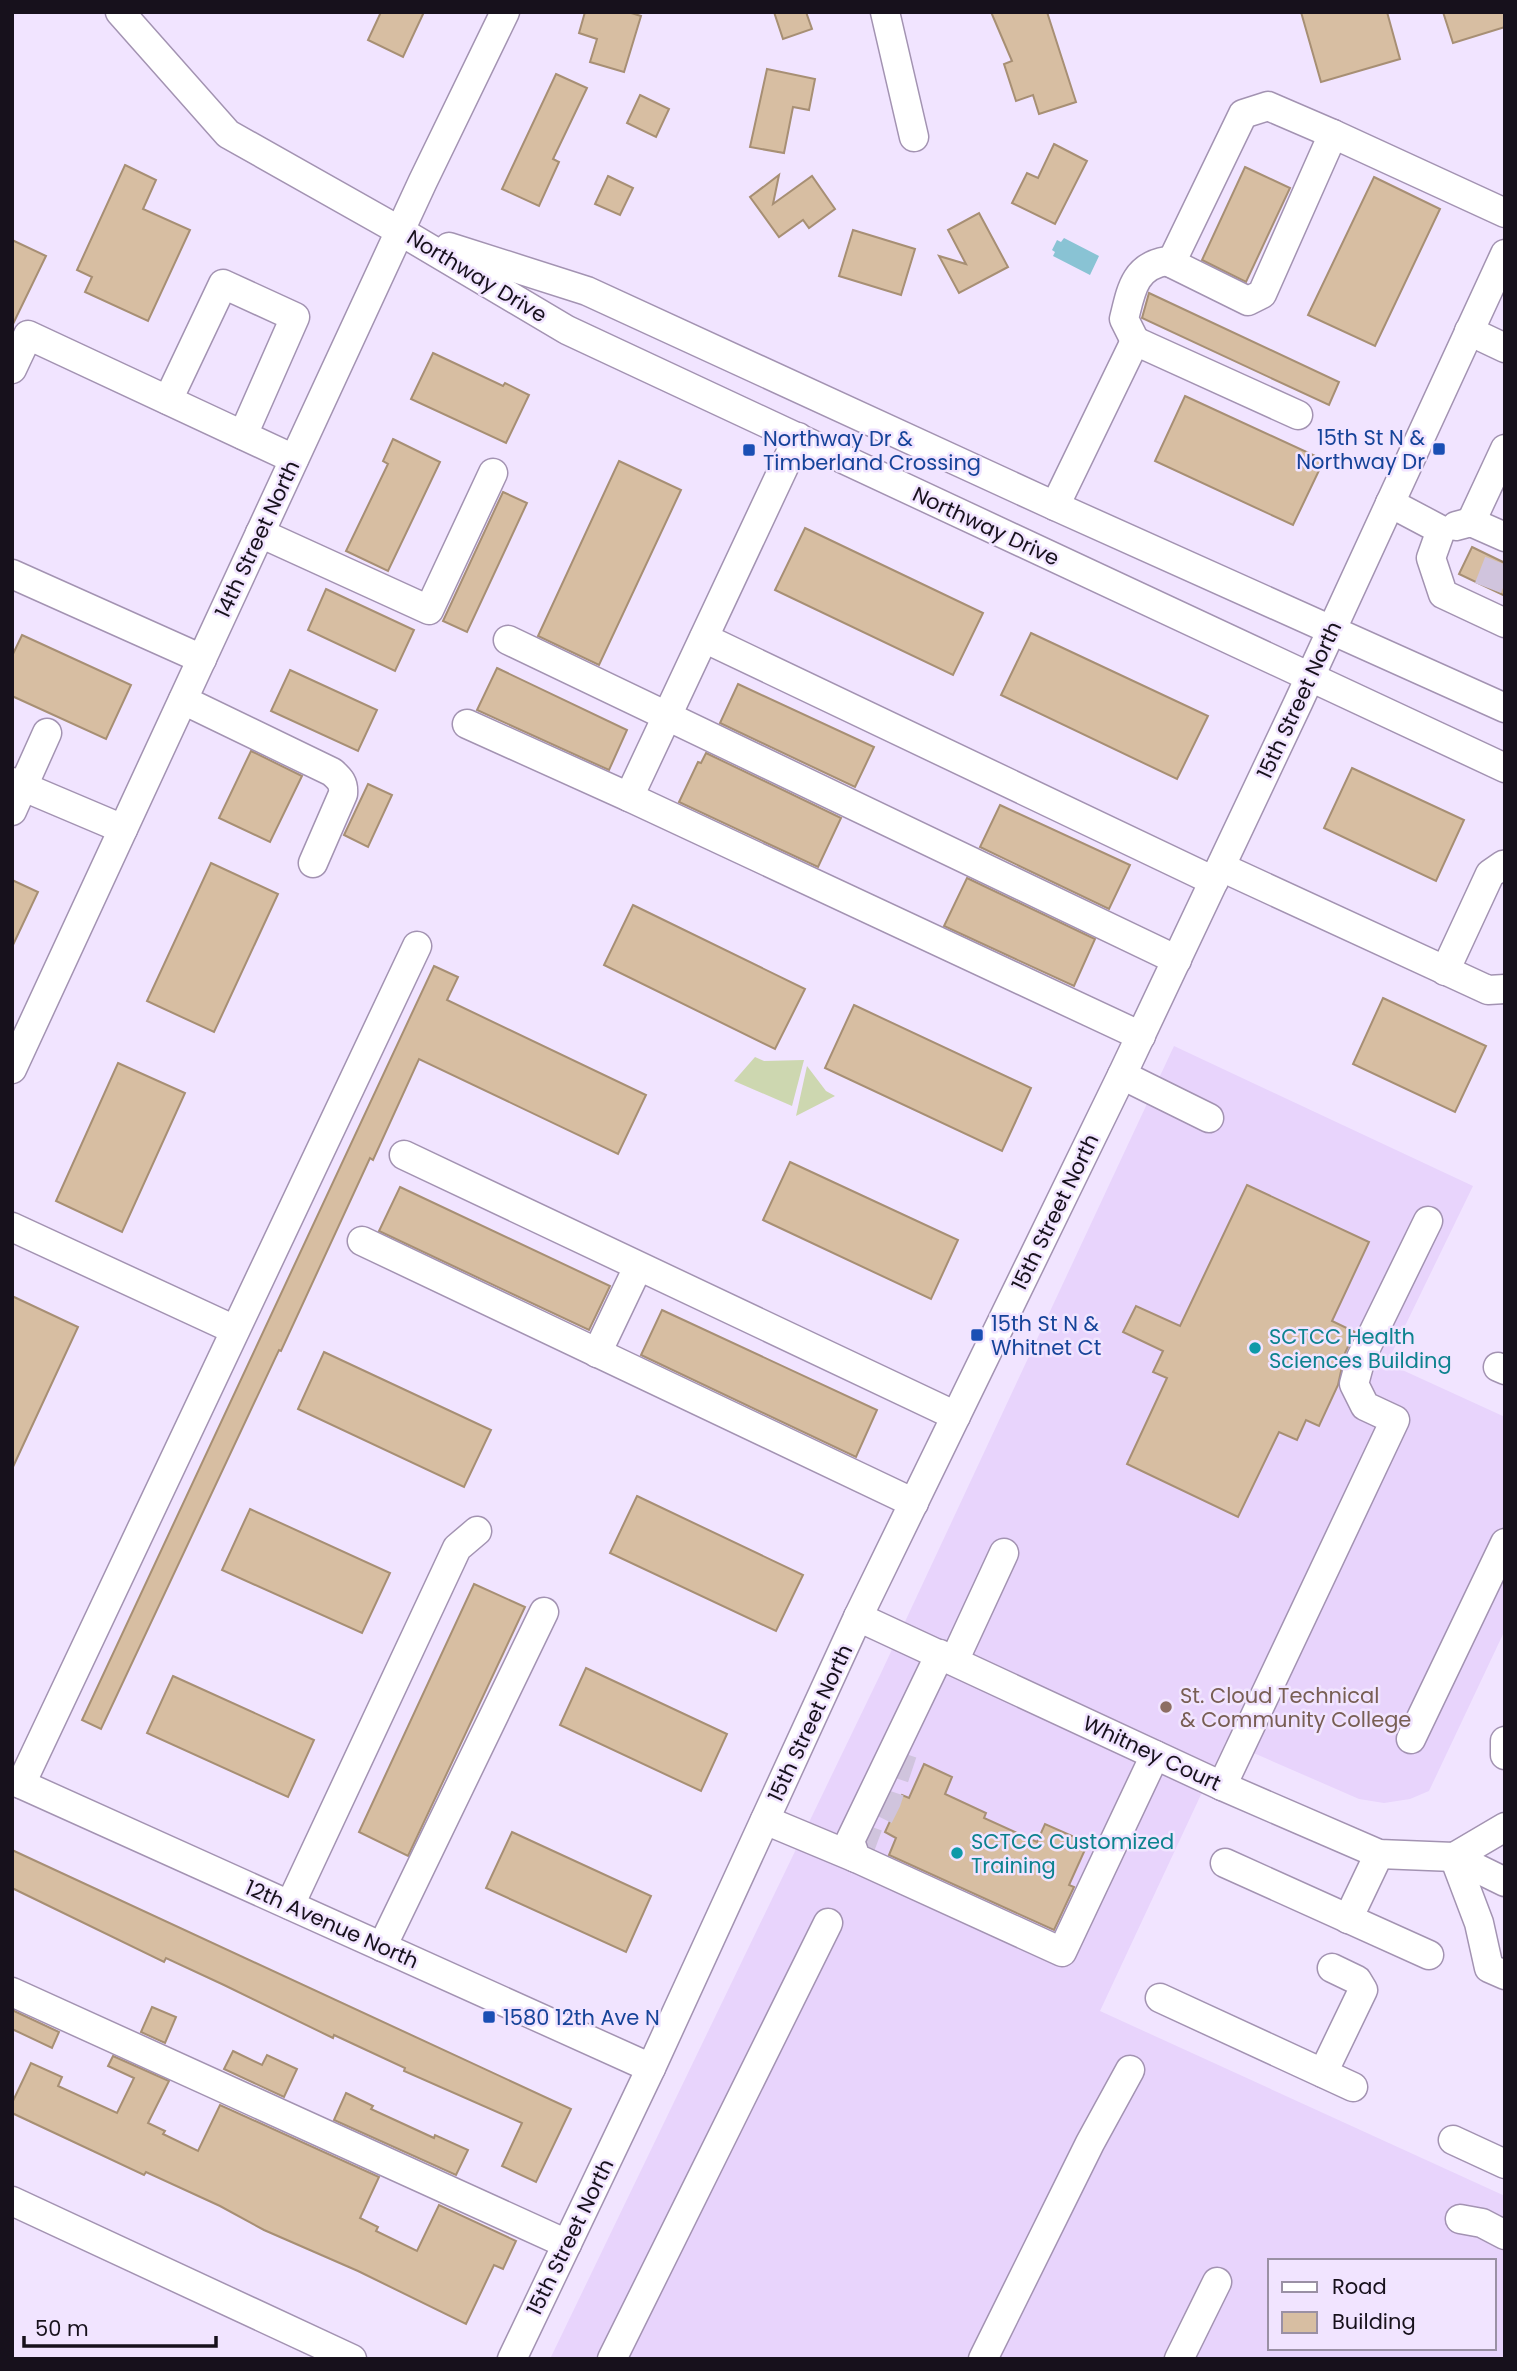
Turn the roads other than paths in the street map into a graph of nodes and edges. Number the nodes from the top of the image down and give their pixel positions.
1 (120, 12) edge
2 (505, 12) edge
3 (885, 12) edge
4 (1333, 134) junction
5 (914, 137) dead end
6 (1505, 212) edge
7 (400, 231) junction
8 (1505, 254) edge
9 (1171, 263) junction
10 (1499, 282) edge
11 (1469, 331) junction
12 (1135, 341) junction
13 (1505, 348) edge
14 (12, 369) edge
15 (168, 400) junction
16 (1298, 415) dead end
17 (243, 435) junction
18 (798, 437) junction
19 (1505, 449) edge
20 (294, 459) junction
21 (493, 472) dead end
22 (1390, 503) junction
23 (1055, 506) junction
24 (1471, 522) junction
25 (1441, 530) junction
26 (260, 533) junction
27 (1503, 549) edge
28 (12, 574) edge
29 (1505, 623) edge
30 (1332, 629) junction
31 (704, 638) junction
32 (508, 640) dead end
33 (202, 659) junction
34 (1310, 678) junction
35 (183, 700) junction
36 (1505, 708) edge
37 (668, 716) junction
38 (467, 724) dead end
39 (47, 733) dead end
40 (1505, 768) edge
41 (16, 793) edge
42 (629, 797) junction
43 (123, 829) junction
44 (313, 863) dead end
45 (1505, 866) edge
46 (1217, 874) junction
47 (417, 946) dead end
48 (1177, 960) junction
49 (1446, 971) junction
50 (1505, 989) edge
51 (1141, 1036) junction
52 (19, 1037) edge
53 (12, 1069) edge
54 (1122, 1075) junction
55 (1209, 1118) dead end
56 (404, 1155) dead end
57 (1428, 1221) dead end
58 (12, 1227) edge
59 (362, 1241) dead end
60 (638, 1267) junction
61 (235, 1329) junction
62 (597, 1353) junction
63 (956, 1416) junction
64 (914, 1503) junction
65 (477, 1531) dead end
66 (1505, 1544) edge
67 (1004, 1553) dead end
68 (544, 1612) dead end
69 (858, 1617) junction
70 (947, 1657) junction
71 (1411, 1739) dead end
72 (1505, 1741) edge
73 (1155, 1755) junction
74 (1505, 1755) edge
75 (16, 1782) edge
76 (1222, 1786) junction
77 (765, 1820) junction
78 (1505, 1827) edge
79 (1379, 1854) junction
80 (1454, 1857) junction
81 (856, 1858) junction
82 (1224, 1863) dead end
83 (1505, 1882) edge
84 (290, 1905) junction
85 (1348, 1919) junction
86 (828, 1923) dead end
87 (382, 1947) junction
88 (1429, 1955) dead end
89 (1332, 1968) dead end
90 (1505, 1975) edge
91 (12, 1992) edge
92 (1160, 1998) dead end
93 (651, 2068) junction
94 (1130, 2070) dead end
95 (1323, 2073) junction
96 (1353, 2087) dead end
97 (1453, 2140) dead end
98 (1505, 2164) edge
99 (12, 2201) edge
100 (1460, 2219) dead end
101 (1505, 2235) edge
102 (567, 2244) junction
103 (1217, 2282) dead end
104 (352, 2359) edge
105 (512, 2359) edge
106 (612, 2359) edge
107 (983, 2359) edge
108 (1179, 2359) edge

1 - 7 street, Northway Drive
2 - 7 street, 14th Street North
3 - 5 street
4 - 6 street
4 - 9 street
4 - 9 street
7 - 18 street, Northway Drive
7 - 20 street, 14th Street North
7 - 23 street, Northway Drive
8 - 10 street, 15th Street North
9 - 12 street
10 - 11 street, 15th Street North
11 - 13 street
11 - 22 street, 15th Street North
12 - 16 street
12 - 23 street
14 - 15 street
15 - 17 street
15 - 17 street
17 - 20 street
18 - 31 street
18 - 34 street, Northway Drive
19 - 24 street
20 - 26 street, 14th Street North
21 - 26 street
22 - 25 street
22 - 30 street, 15th Street North
23 - 30 street, Northway Drive
24 - 25 street
24 - 27 street
25 - 29 street
26 - 33 street, 14th Street North
28 - 33 street
30 - 34 street, 15th Street North
30 - 36 street, Northway Drive
31 - 37 street
31 - 46 street
32 - 37 street
33 - 35 street, 14th Street North
34 - 40 street, Northway Drive
34 - 46 street, 15th Street North
35 - 43 street, 14th Street North
35 - 44 street
37 - 42 street
37 - 48 street
38 - 42 street
39 - 41 street
41 - 43 street
42 - 51 street
43 - 52 street, 14th Street North
45 - 49 street
46 - 48 street, 15th Street North
46 - 49 street
47 - 61 street
48 - 51 street, 15th Street North
49 - 50 street
51 - 54 street, 15th Street North
52 - 53 street, 14th Street North
54 - 55 street
54 - 63 street, 15th Street North
56 - 60 street
57 - 76 street
58 - 61 street
59 - 62 street
60 - 62 street
60 - 63 street
61 - 75 street
62 - 64 street
63 - 64 street, 15th Street North
64 - 69 street, 15th Street North
65 - 84 street
66 - 71 street
67 - 70 street
68 - 87 street
69 - 70 street, Whitney Court
69 - 77 street, 15th Street North
70 - 73 street, Whitney Court
70 - 81 street
72 - 74 street
73 - 76 street, Whitney Court
73 - 81 street
75 - 84 street, 12th Avenue North
76 - 79 street, Whitney Court
77 - 81 street
77 - 93 street, 15th Street North
78 - 80 street
79 - 80 street, Whitney Court
79 - 85 street
80 - 83 street
80 - 90 street
82 - 85 street
84 - 87 street, 12th Avenue North
85 - 88 street
86 - 106 street
87 - 93 street, 12th Avenue North
89 - 95 street
91 - 102 street
92 - 95 street
93 - 102 street, 15th Street North
94 - 107 street
95 - 96 street
97 - 98 street
99 - 104 street
100 - 101 street
102 - 105 street, 15th Street North
103 - 108 street

